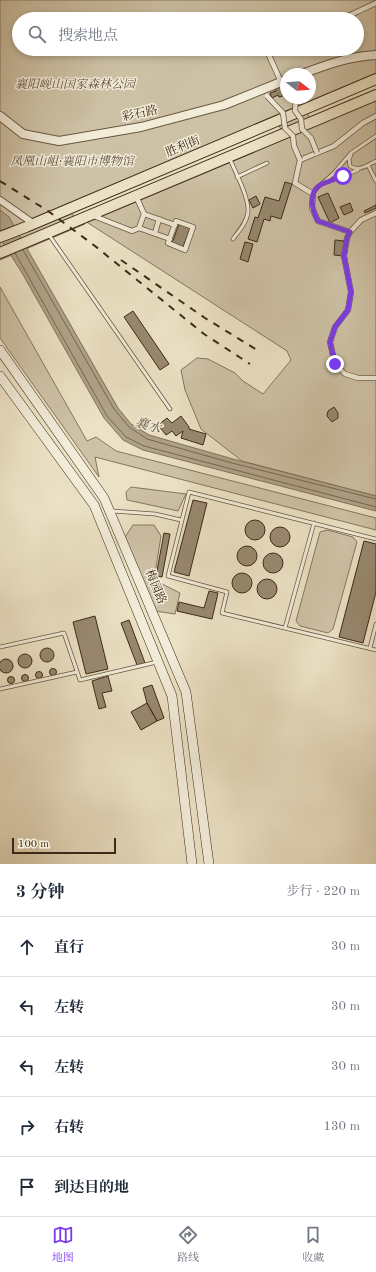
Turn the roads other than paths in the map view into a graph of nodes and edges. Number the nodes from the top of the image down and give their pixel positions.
1 (376, 3) edge
2 (357, 12) edge
3 (376, 55) edge
4 (270, 56) edge
5 (316, 69) edge
6 (280, 75) edge
7 (376, 79) edge
8 (280, 84) edge
9 (280, 84) edge
10 (376, 95) edge
11 (295, 104) edge
12 (294, 109) junction
13 (283, 113) junction
14 (0, 116) edge
15 (376, 116) edge
16 (376, 136) edge
17 (317, 153) junction
18 (351, 153) junction
19 (229, 158) junction
20 (300, 160) junction
21 (376, 161) edge
22 (267, 162) dead end
23 (368, 165) junction
24 (358, 170) junction
25 (237, 177) junction
26 (376, 180) edge
27 (321, 184) junction
28 (313, 194) junction
29 (136, 196) junction
30 (0, 200) edge
31 (144, 214) junction
32 (376, 214) edge
33 (92, 215) junction
34 (160, 220) junction
35 (175, 225) junction
36 (30, 226) junction
37 (138, 228) junction
38 (350, 232) junction
39 (48, 233) junction
40 (155, 233) junction
41 (0, 237) edge
42 (170, 239) junction
43 (233, 239) dead end
44 (0, 253) edge
45 (0, 350) edge
46 (0, 376) edge
47 (376, 378) edge
48 (170, 409) dead end
49 (110, 511) junction
50 (181, 520) junction
51 (314, 523) junction
52 (376, 539) edge
53 (376, 624) edge
54 (285, 628) junction
55 (0, 647) edge
56 (370, 648) junction
57 (376, 650) edge
58 (158, 662) junction
59 (77, 672) junction
60 (0, 690) edge
61 (192, 864) edge
62 (209, 864) edge

1 - 2 street
3 - 5 street
4 - 6 street
7 - 36 highway, 胜利街
8 - 13 street, bridge
9 - 14 street, 彩石路
10 - 19 highway
11 - 12 street, bridge
12 - 13 street
12 - 17 street, bridge
13 - 20 street, bridge
15 - 17 street
16 - 18 lane
17 - 20 street
18 - 24 lane
18 - 27 lane
19 - 25 lane
19 - 29 highway
20 - 28 street
21 - 23 lane
22 - 25 lane
23 - 24 lane
23 - 26 lane
24 - 27 lane
25 - 43 lane
27 - 28 lane
28 - 38 street
29 - 31 street
29 - 33 highway
30 - 36 street
31 - 34 street
31 - 37 street
32 - 38 street
33 - 37 street
33 - 39 highway
34 - 35 street
34 - 40 street
35 - 42 street
35 - 42 street
36 - 41 highway, 胜利街
37 - 40 street
38 - 47 street
39 - 44 highway
39 - 48 lane
40 - 42 street
45 - 49 main road, 梅园路
46 - 58 main road, 梅园路
49 - 50 lane
49 - 62 main road, 梅园路
50 - 51 lane
50 - 54 lane
51 - 52 lane
51 - 54 lane
53 - 56 lane
54 - 56 lane
55 - 59 lane
56 - 57 lane
58 - 59 lane
58 - 61 main road, 梅园路
59 - 60 lane

